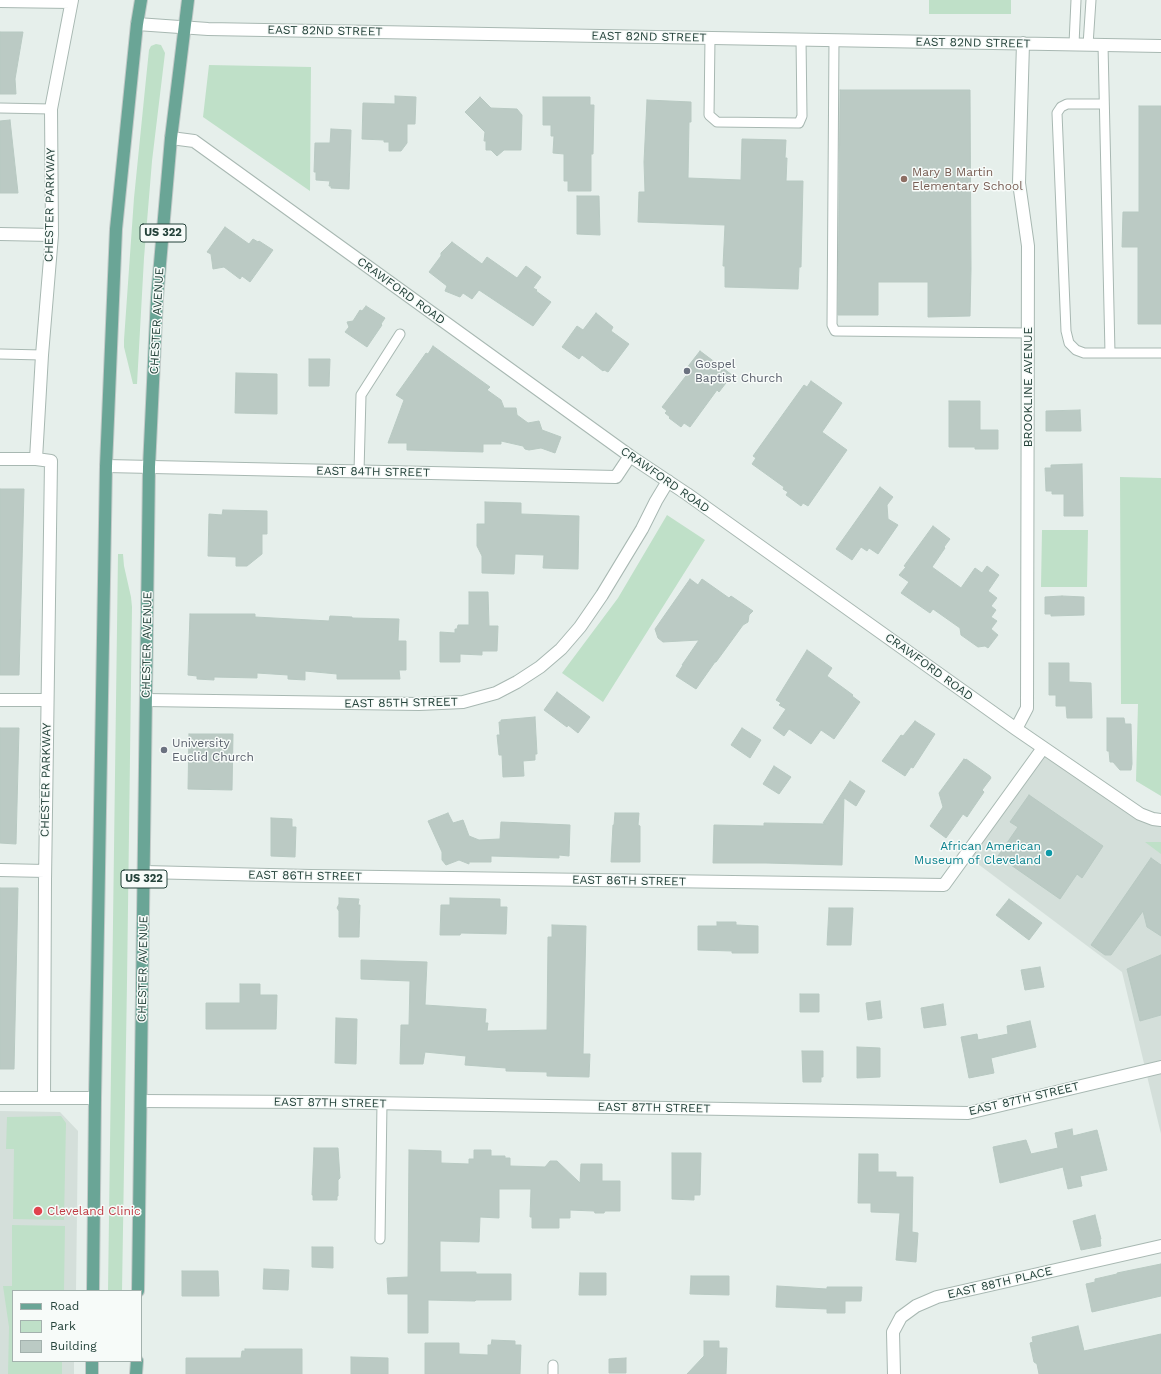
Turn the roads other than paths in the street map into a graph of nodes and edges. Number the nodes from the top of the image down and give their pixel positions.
1 (141, 0) edge
2 (188, 0) edge
3 (1076, 0) edge
4 (1091, 0) edge
5 (0, 1) edge
6 (71, 1) edge
7 (137, 24) junction
8 (185, 28) junction
9 (710, 38) junction
10 (801, 39) junction
11 (834, 40) junction
12 (1022, 44) junction
13 (1074, 44) junction
14 (1088, 45) junction
15 (1103, 45) junction
16 (1161, 46) edge
17 (1104, 104) junction
18 (0, 108) edge
19 (51, 108) junction
20 (171, 138) junction
21 (0, 234) edge
22 (52, 235) junction
23 (1028, 333) junction
24 (400, 334) dead end
25 (1110, 353) junction
26 (1161, 353) edge
27 (0, 354) edge
28 (42, 355) junction
29 (630, 456) junction
30 (0, 459) edge
31 (36, 459) junction
32 (106, 466) junction
33 (149, 467) junction
34 (358, 472) junction
35 (668, 481) junction
36 (0, 700) edge
37 (47, 700) junction
38 (146, 700) junction
39 (1016, 729) junction
40 (1043, 748) junction
41 (1161, 820) edge
42 (0, 870) edge
43 (45, 871) junction
44 (144, 872) junction
45 (1161, 1067) edge
46 (0, 1098) edge
47 (44, 1098) junction
48 (95, 1098) junction
49 (141, 1101) junction
50 (382, 1103) junction
51 (380, 1239) dead end
52 (1161, 1246) edge
53 (93, 1290) edge
54 (138, 1290) edge
55 (92, 1362) edge
56 (137, 1362) edge
57 (92, 1374) edge
58 (136, 1374) edge
59 (894, 1374) edge

1 - 7 main road
2 - 8 main road, CHESTER AVENUE / US 322
3 - 13 lane
4 - 14 lane
5 - 6 street
6 - 19 street, CHESTER PARKWAY
7 - 8 street, EAST 82ND STREET
7 - 32 main road
8 - 9 street, EAST 82ND STREET
8 - 20 main road, CHESTER AVENUE / US 322
9 - 10 street, EAST 82ND STREET
9 - 10 lane
10 - 11 street, EAST 82ND STREET
11 - 12 street, EAST 82ND STREET
11 - 23 lane
12 - 13 street, EAST 82ND STREET
12 - 23 street, BROOKLINE AVENUE
13 - 14 street, EAST 82ND STREET
14 - 15 street, EAST 82ND STREET
15 - 16 street, EAST 82ND STREET
15 - 17 lane
17 - 25 lane
17 - 25 lane
18 - 19 lane
19 - 22 street, CHESTER PARKWAY
20 - 29 street, CRAWFORD ROAD
20 - 33 main road, CHESTER AVENUE / US 322
21 - 22 street
22 - 28 street, CHESTER PARKWAY
23 - 39 street, BROOKLINE AVENUE
24 - 34 lane
25 - 26 lane
27 - 28 lane
28 - 31 street, CHESTER PARKWAY
29 - 34 street, EAST 84TH STREET
29 - 35 street, CRAWFORD ROAD
30 - 31 street
31 - 37 street, CHESTER PARKWAY
32 - 33 street, EAST 84TH STREET
32 - 48 main road
33 - 34 street, EAST 84TH STREET
33 - 38 main road, CHESTER AVENUE / US 322
35 - 38 street, EAST 85TH STREET
35 - 39 street, CRAWFORD ROAD
36 - 37 street
37 - 43 street, CHESTER PARKWAY
38 - 44 main road, CHESTER AVENUE / US 322
39 - 40 street, CRAWFORD ROAD
40 - 41 street, CRAWFORD ROAD
40 - 44 street, EAST 86TH STREET
42 - 43 street
43 - 47 street, CHESTER PARKWAY
44 - 49 main road, CHESTER AVENUE / US 322
45 - 50 street, EAST 87TH STREET
46 - 47 street
47 - 48 street
48 - 53 main road
49 - 50 street, EAST 87TH STREET
49 - 54 main road, CHESTER AVENUE / US 322
50 - 51 lane
52 - 59 street, EAST 88TH PLACE
55 - 57 main road
56 - 58 main road

